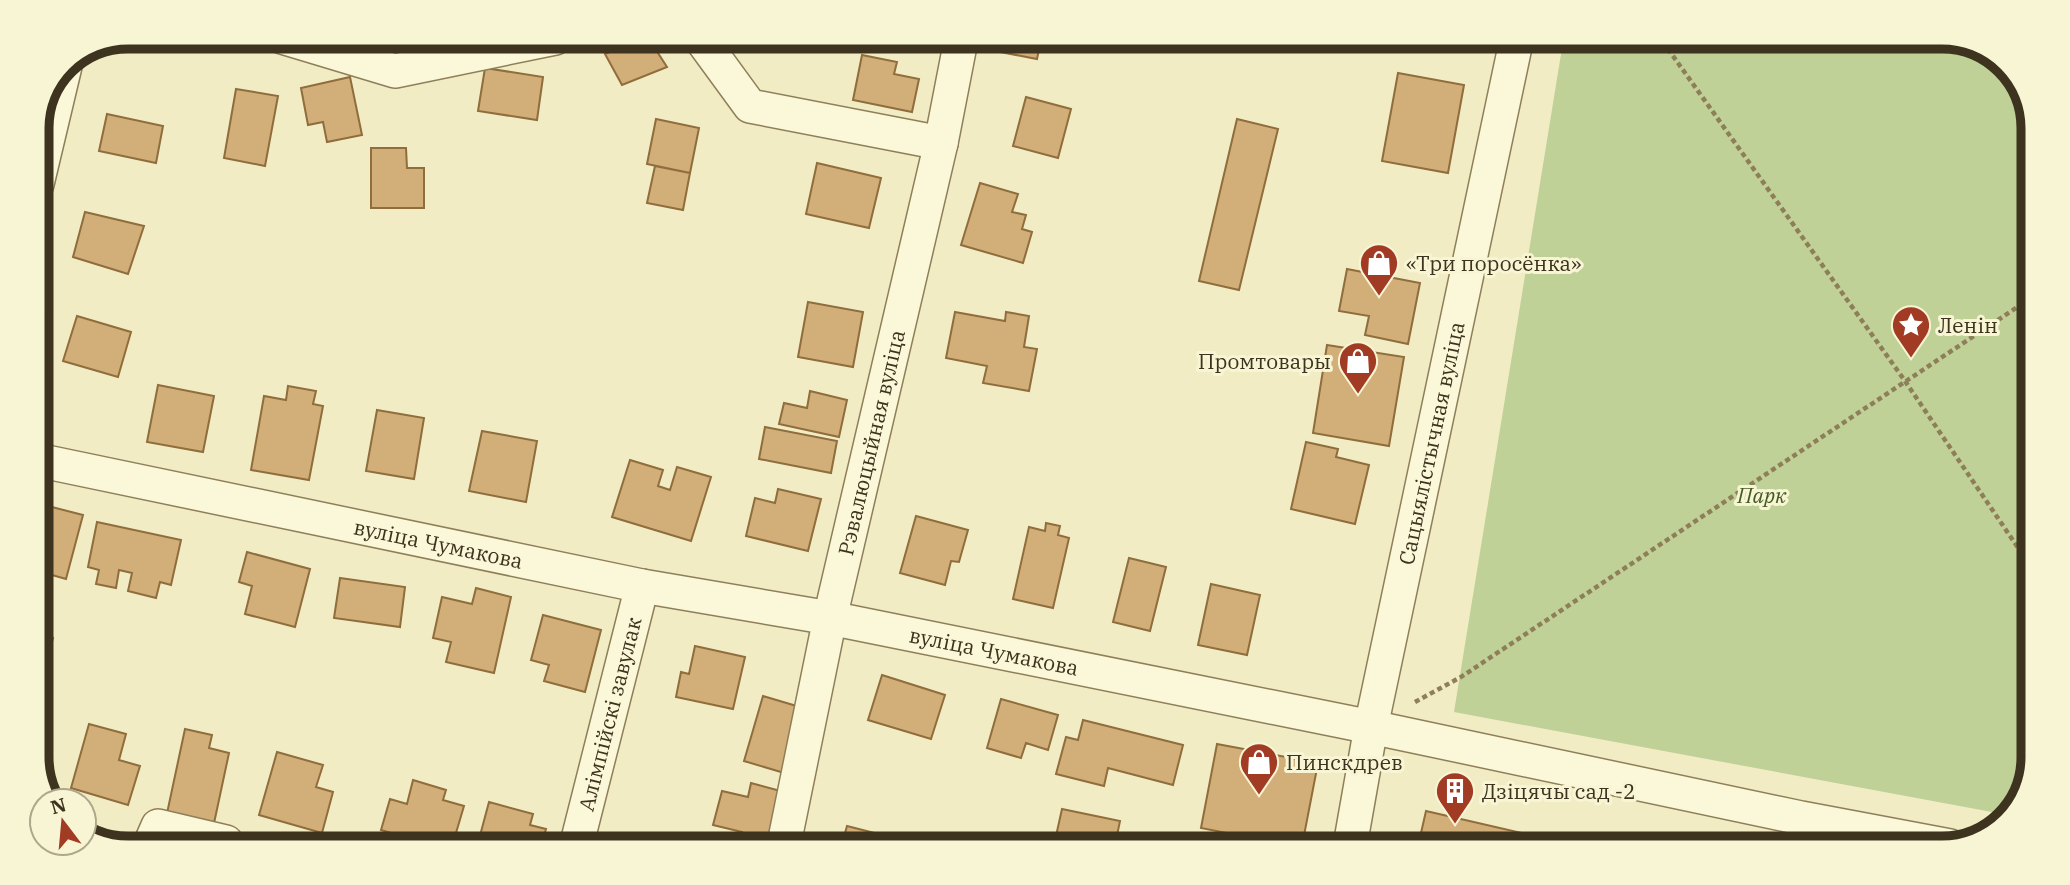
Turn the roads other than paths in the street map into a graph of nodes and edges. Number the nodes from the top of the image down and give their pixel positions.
1 (322, 49) edge
2 (502, 49) edge
3 (708, 49) edge
4 (959, 49) edge
5 (1515, 49) edge
6 (60, 89) edge
7 (49, 134) edge
8 (941, 143) junction
9 (49, 462) edge
10 (642, 586) junction
11 (830, 618) junction
12 (1371, 727) junction
13 (154, 836) edge
14 (200, 836) edge
15 (579, 836) edge
16 (785, 836) edge
17 (1352, 836) edge
18 (1894, 836) edge

1 - 2 street
3 - 8 street
4 - 8 street, Рэвалюцыйная вуліца
5 - 12 street, Сацыялістычная вуліца
6 - 7 street
8 - 11 street, Рэвалюцыйная вуліца
9 - 10 street, вуліца Чумакова
10 - 11 street, вуліца Чумакова
10 - 15 street, Алімпійскі завулак
11 - 12 street, вуліца Чумакова
11 - 16 street, Рэвалюцыйная вуліца
12 - 17 street, Сацыялістычная вуліца
12 - 18 street, вуліца Чумакова
13 - 14 street

